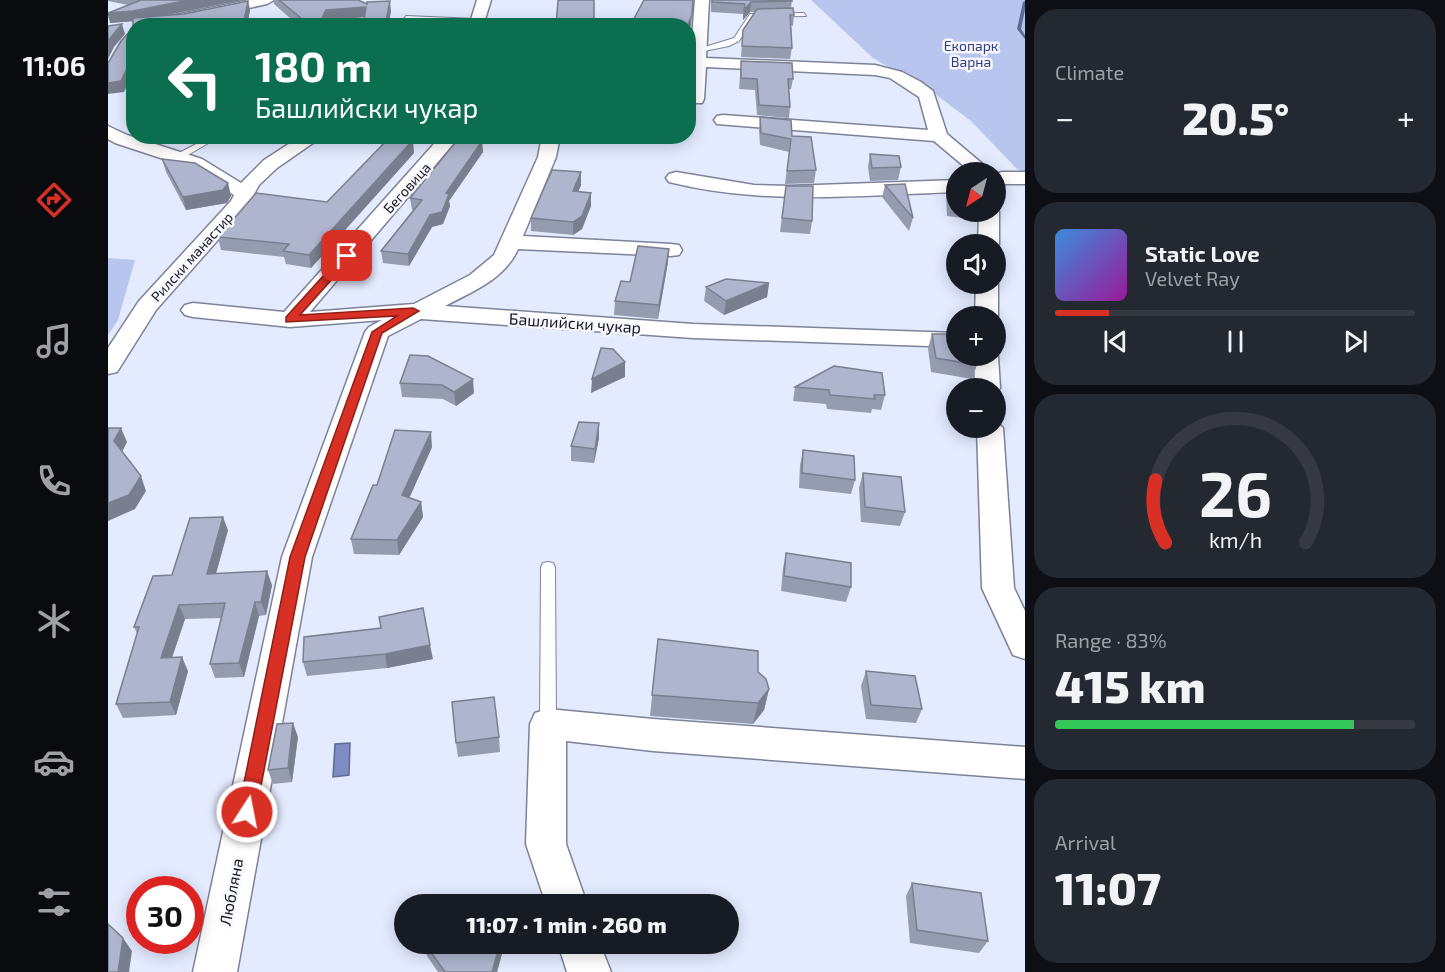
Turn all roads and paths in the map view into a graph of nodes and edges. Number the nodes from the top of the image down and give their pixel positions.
1 (267, 0) edge
2 (484, 0) edge
3 (702, 0) edge
4 (254, 2) edge
5 (804, 15) dead end
6 (179, 18) edge
7 (478, 18) edge
8 (696, 56) edge
9 (696, 99) dead end
10 (723, 120) dead end
11 (108, 131) edge
12 (939, 136) junction
13 (126, 141) edge
14 (137, 144) edge
15 (202, 144) edge
16 (302, 144) edge
17 (444, 144) edge
18 (549, 144) edge
19 (178, 157) junction
20 (970, 162) edge
21 (676, 178) dead end
22 (1006, 178) edge
23 (1025, 178) edge
24 (946, 186) edge
25 (244, 193) junction
26 (509, 242) junction
27 (671, 250) edge
28 (193, 310) dead end
29 (413, 311) junction
30 (290, 320) junction
31 (946, 340) edge
32 (108, 366) edge
33 (990, 438) edge
34 (548, 567) dead end
35 (1025, 646) edge
36 (548, 724) junction
37 (1025, 763) edge
38 (563, 894) edge
39 (583, 954) edge
40 (215, 972) edge
41 (589, 972) edge

1 - 4 street
2 - 7 street
3 - 8 street
4 - 6 street
5 - 8 lane
8 - 9 street
8 - 12 street
10 - 12 street
11 - 13 street
12 - 20 street
14 - 19 street
15 - 19 lane
16 - 25 street, Рилски манастир
17 - 30 street, Беговица
18 - 26 street, Любляна
19 - 25 street
21 - 24 street
22 - 23 street
25 - 32 street, Рилски манастир
26 - 27 street
26 - 29 street, Любляна
28 - 30 street, Башлийски чукар
29 - 30 street, Башлийски чукар
29 - 31 street, Башлийски чукар
29 - 40 street, Любляна
33 - 35 street
34 - 36 lane
36 - 37 street
36 - 38 street
39 - 41 street

